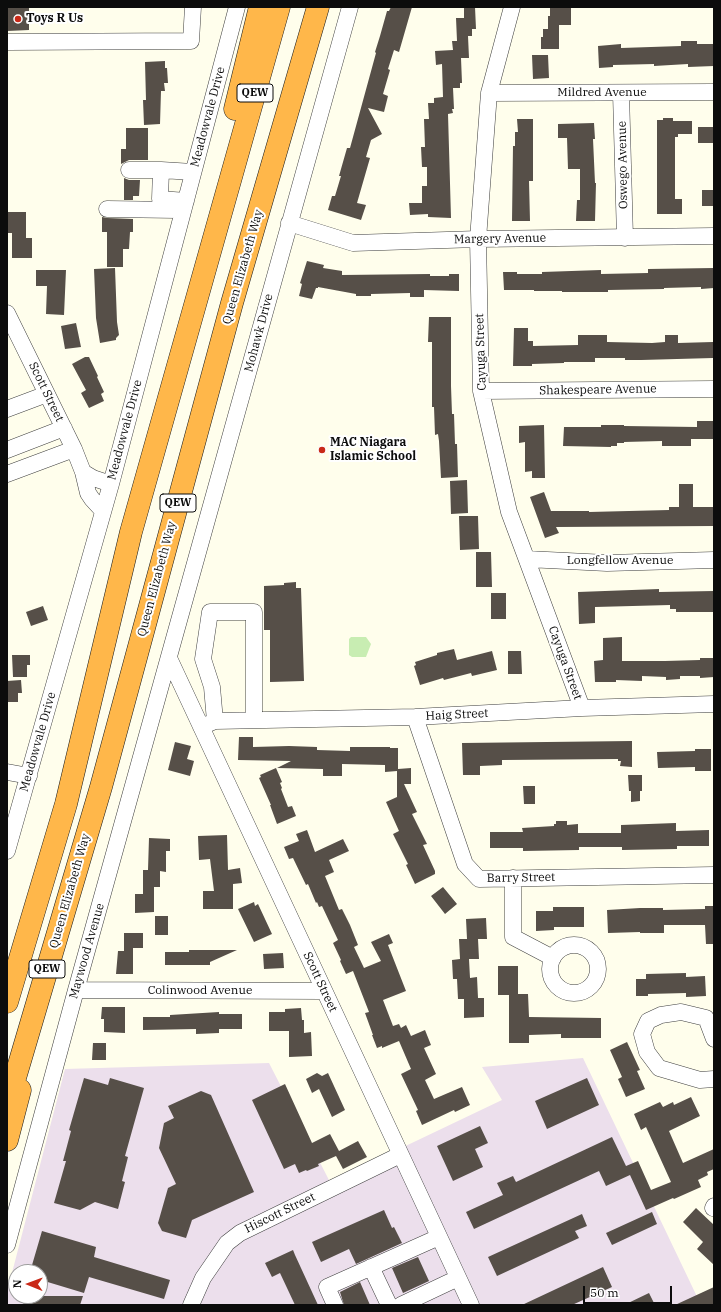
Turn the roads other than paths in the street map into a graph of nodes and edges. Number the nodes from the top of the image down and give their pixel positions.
1 (193, 7) edge
2 (237, 7) edge
3 (260, 7) edge
4 (279, 7) edge
5 (318, 7) edge
6 (350, 7) edge
7 (512, 7) edge
8 (7, 42) edge
9 (714, 92) edge
10 (489, 93) junction
11 (621, 93) junction
12 (129, 170) dead end
13 (161, 170) junction
14 (194, 172) junction
15 (230, 180) junction
16 (185, 205) junction
17 (106, 209) dead end
18 (289, 223) junction
19 (714, 236) edge
20 (625, 238) junction
21 (478, 239) junction
22 (9, 321) edge
23 (714, 389) edge
24 (481, 391) junction
25 (47, 394) junction
26 (7, 409) edge
27 (64, 428) junction
28 (7, 450) edge
29 (74, 450) junction
30 (83, 472) junction
31 (7, 474) edge
32 (111, 484) junction
33 (103, 511) junction
34 (526, 559) junction
35 (714, 560) edge
36 (169, 658) junction
37 (714, 704) edge
38 (582, 708) junction
39 (416, 717) junction
40 (254, 719) junction
41 (208, 724) junction
42 (7, 772) edge
43 (29, 776) junction
44 (87, 833) junction
45 (7, 851) edge
46 (714, 875) edge
47 (513, 878) junction
48 (553, 958) dead end
49 (76, 990) junction
50 (324, 991) junction
51 (7, 1002) edge
52 (714, 1039) edge
53 (714, 1079) edge
54 (7, 1105) edge
55 (7, 1140) edge
56 (400, 1155) junction
57 (439, 1237) junction
58 (7, 1245) edge
59 (371, 1266) junction
60 (458, 1278) junction
61 (191, 1305) edge
62 (335, 1305) edge
63 (390, 1305) edge
64 (401, 1305) edge
65 (471, 1305) edge

1 - 8 street
2 - 14 street, Meadowvale Drive
3 - 15 highway
4 - 15 highway, QEW
5 - 44 highway, Queen Elizabeth Way / QEW
6 - 18 street, Mohawk Drive
7 - 10 street, Cayuga Street
9 - 11 street, Mildred Avenue
10 - 11 street, Mildred Avenue
10 - 21 street, Cayuga Street
11 - 20 street, Oswego Avenue
12 - 13 street
13 - 14 street
13 - 16 street
14 - 16 street, Meadowvale Drive
15 - 51 highway, QEW
16 - 17 street
16 - 32 street, Meadowvale Drive
18 - 21 street, Margery Avenue
18 - 36 street, Mohawk Drive
19 - 20 street, Margery Avenue
20 - 21 street, Margery Avenue
21 - 24 street, Cayuga Street
22 - 25 street, Scott Street
23 - 24 street, Shakespeare Avenue
24 - 34 street, Cayuga Street
25 - 26 street
25 - 27 street, Scott Street
27 - 28 street
27 - 29 street, Scott Street
29 - 30 street, Scott Street
29 - 31 street
30 - 32 street
30 - 33 street, Scott Street
32 - 33 street, Meadowvale Drive
33 - 43 street, Meadowvale Drive
34 - 35 street, Longfellow Avenue
34 - 38 street, Cayuga Street
36 - 41 street, Scott Street
36 - 49 street, Maywood Avenue
37 - 38 street, Haig Street
38 - 39 street, Haig Street
39 - 40 street, Haig Street
39 - 47 street, Barry Street
40 - 41 street, Haig Street
40 - 41 street
41 - 50 street, Scott Street
42 - 43 street
43 - 45 street, Meadowvale Drive
44 - 54 highway, Queen Elizabeth Way / QEW
44 - 55 highway
46 - 47 street, Barry Street
47 - 48 street
49 - 50 street, Colinwood Avenue
49 - 58 street, Maywood Avenue
50 - 56 street, Scott Street
52 - 53 street
56 - 57 street, Scott Street
56 - 61 street, Hiscott Street
57 - 59 street
57 - 60 street, Scott Street
59 - 62 street
59 - 63 street
60 - 64 street
60 - 65 street, Scott Street

